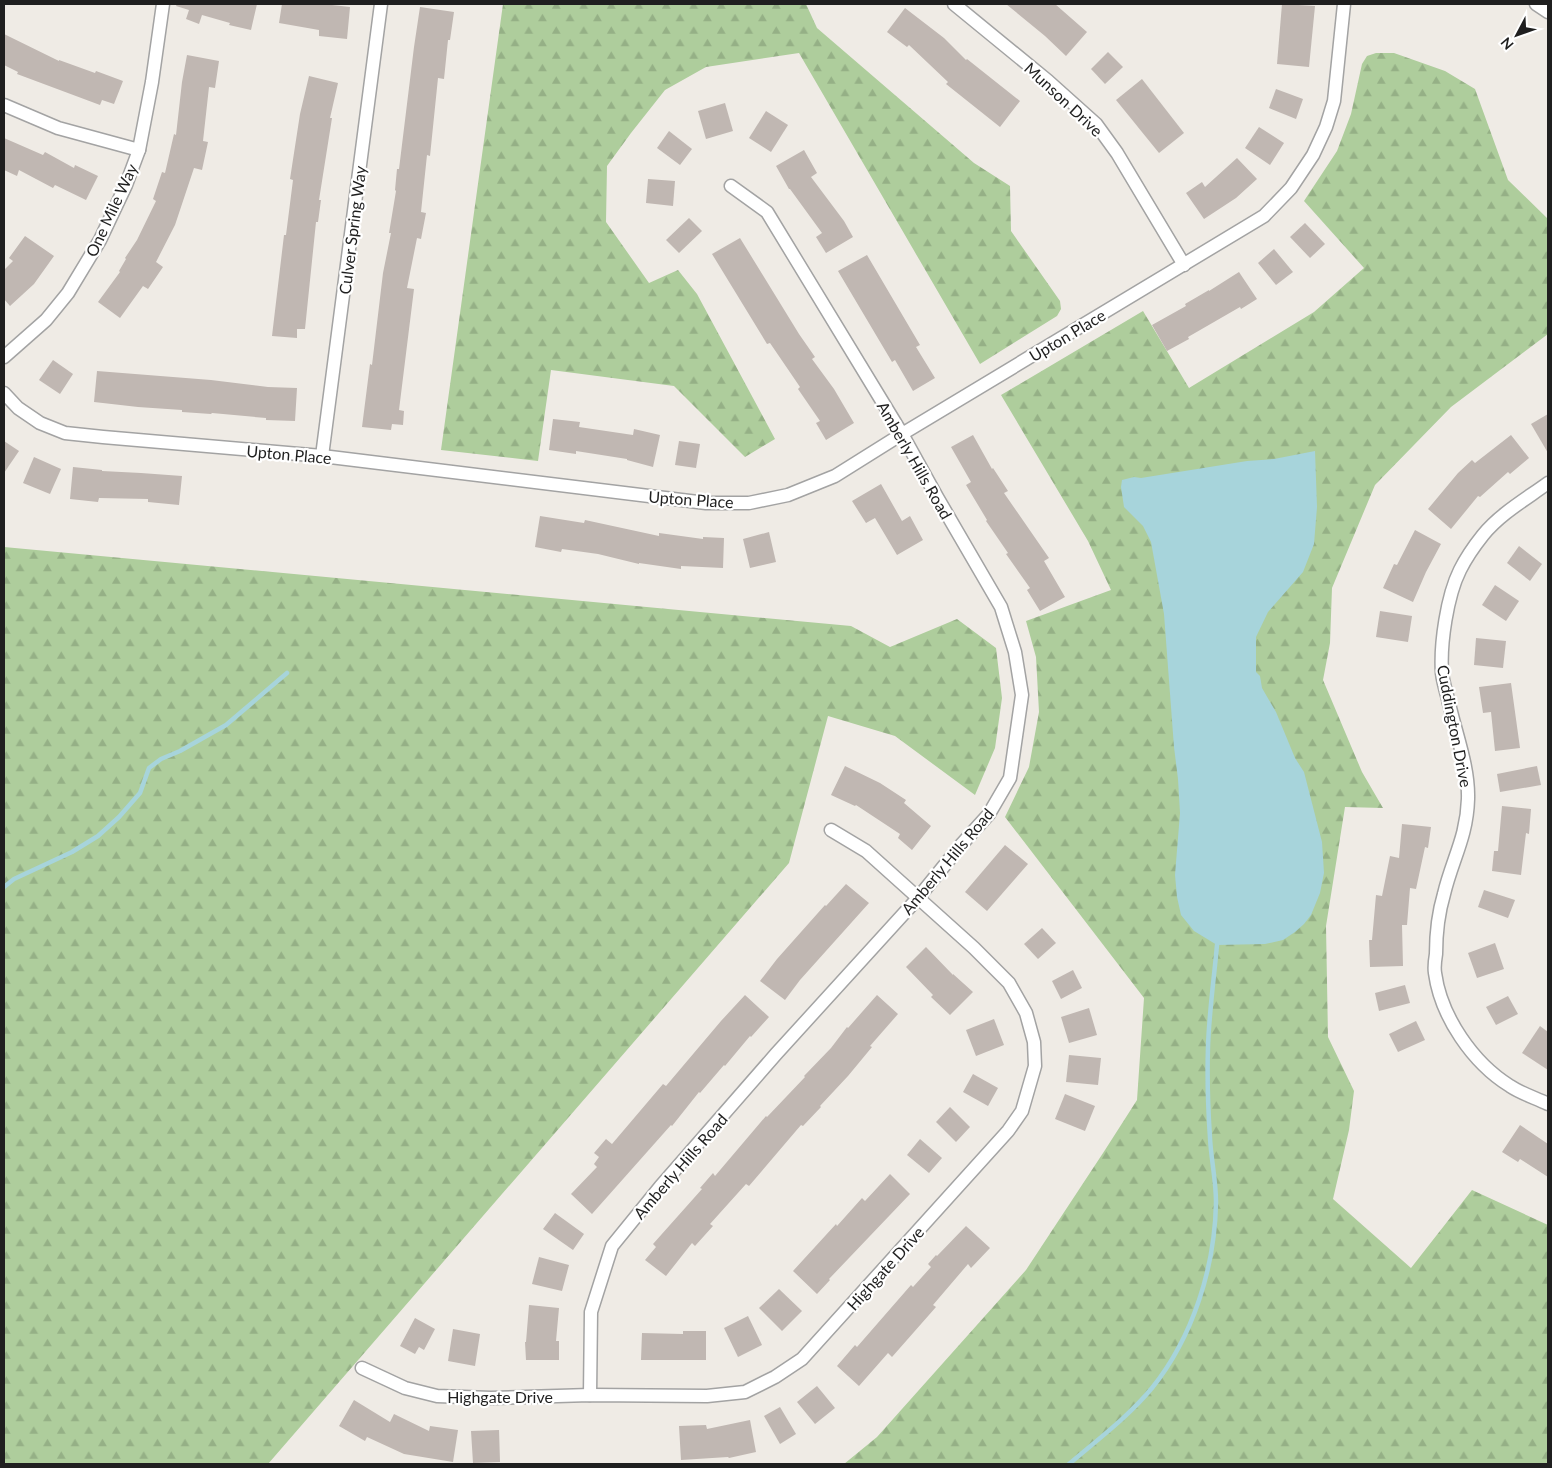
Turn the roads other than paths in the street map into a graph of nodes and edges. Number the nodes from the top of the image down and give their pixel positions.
1 (163, 4) edge
2 (381, 4) edge
3 (954, 4) edge
4 (1344, 4) edge
5 (1536, 4) edge
6 (1548, 12) edge
7 (4, 105) edge
8 (139, 150) junction
9 (732, 186) dead end
10 (1184, 265) junction
11 (4, 357) edge
12 (4, 393) edge
13 (902, 434) junction
14 (322, 456) junction
15 (1548, 483) edge
16 (831, 830) dead end
17 (918, 898) junction
18 (1548, 1104) edge
19 (362, 1368) dead end
20 (590, 1395) junction

1 - 8 street, One Mile Way
2 - 14 street, Culver Spring Way
3 - 10 street, Munson Drive
4 - 10 street, Upton Place
5 - 6 street
7 - 8 street
8 - 11 street, One Mile Way
9 - 13 street, Amberly Hills Road
10 - 13 street, Upton Place
12 - 14 street, Upton Place
13 - 14 street, Upton Place
13 - 17 street, Amberly Hills Road
15 - 18 street, Cuddington Drive
16 - 17 street, Highgate Drive
17 - 20 street, Amberly Hills Road
17 - 20 street, Highgate Drive
19 - 20 street, Highgate Drive

